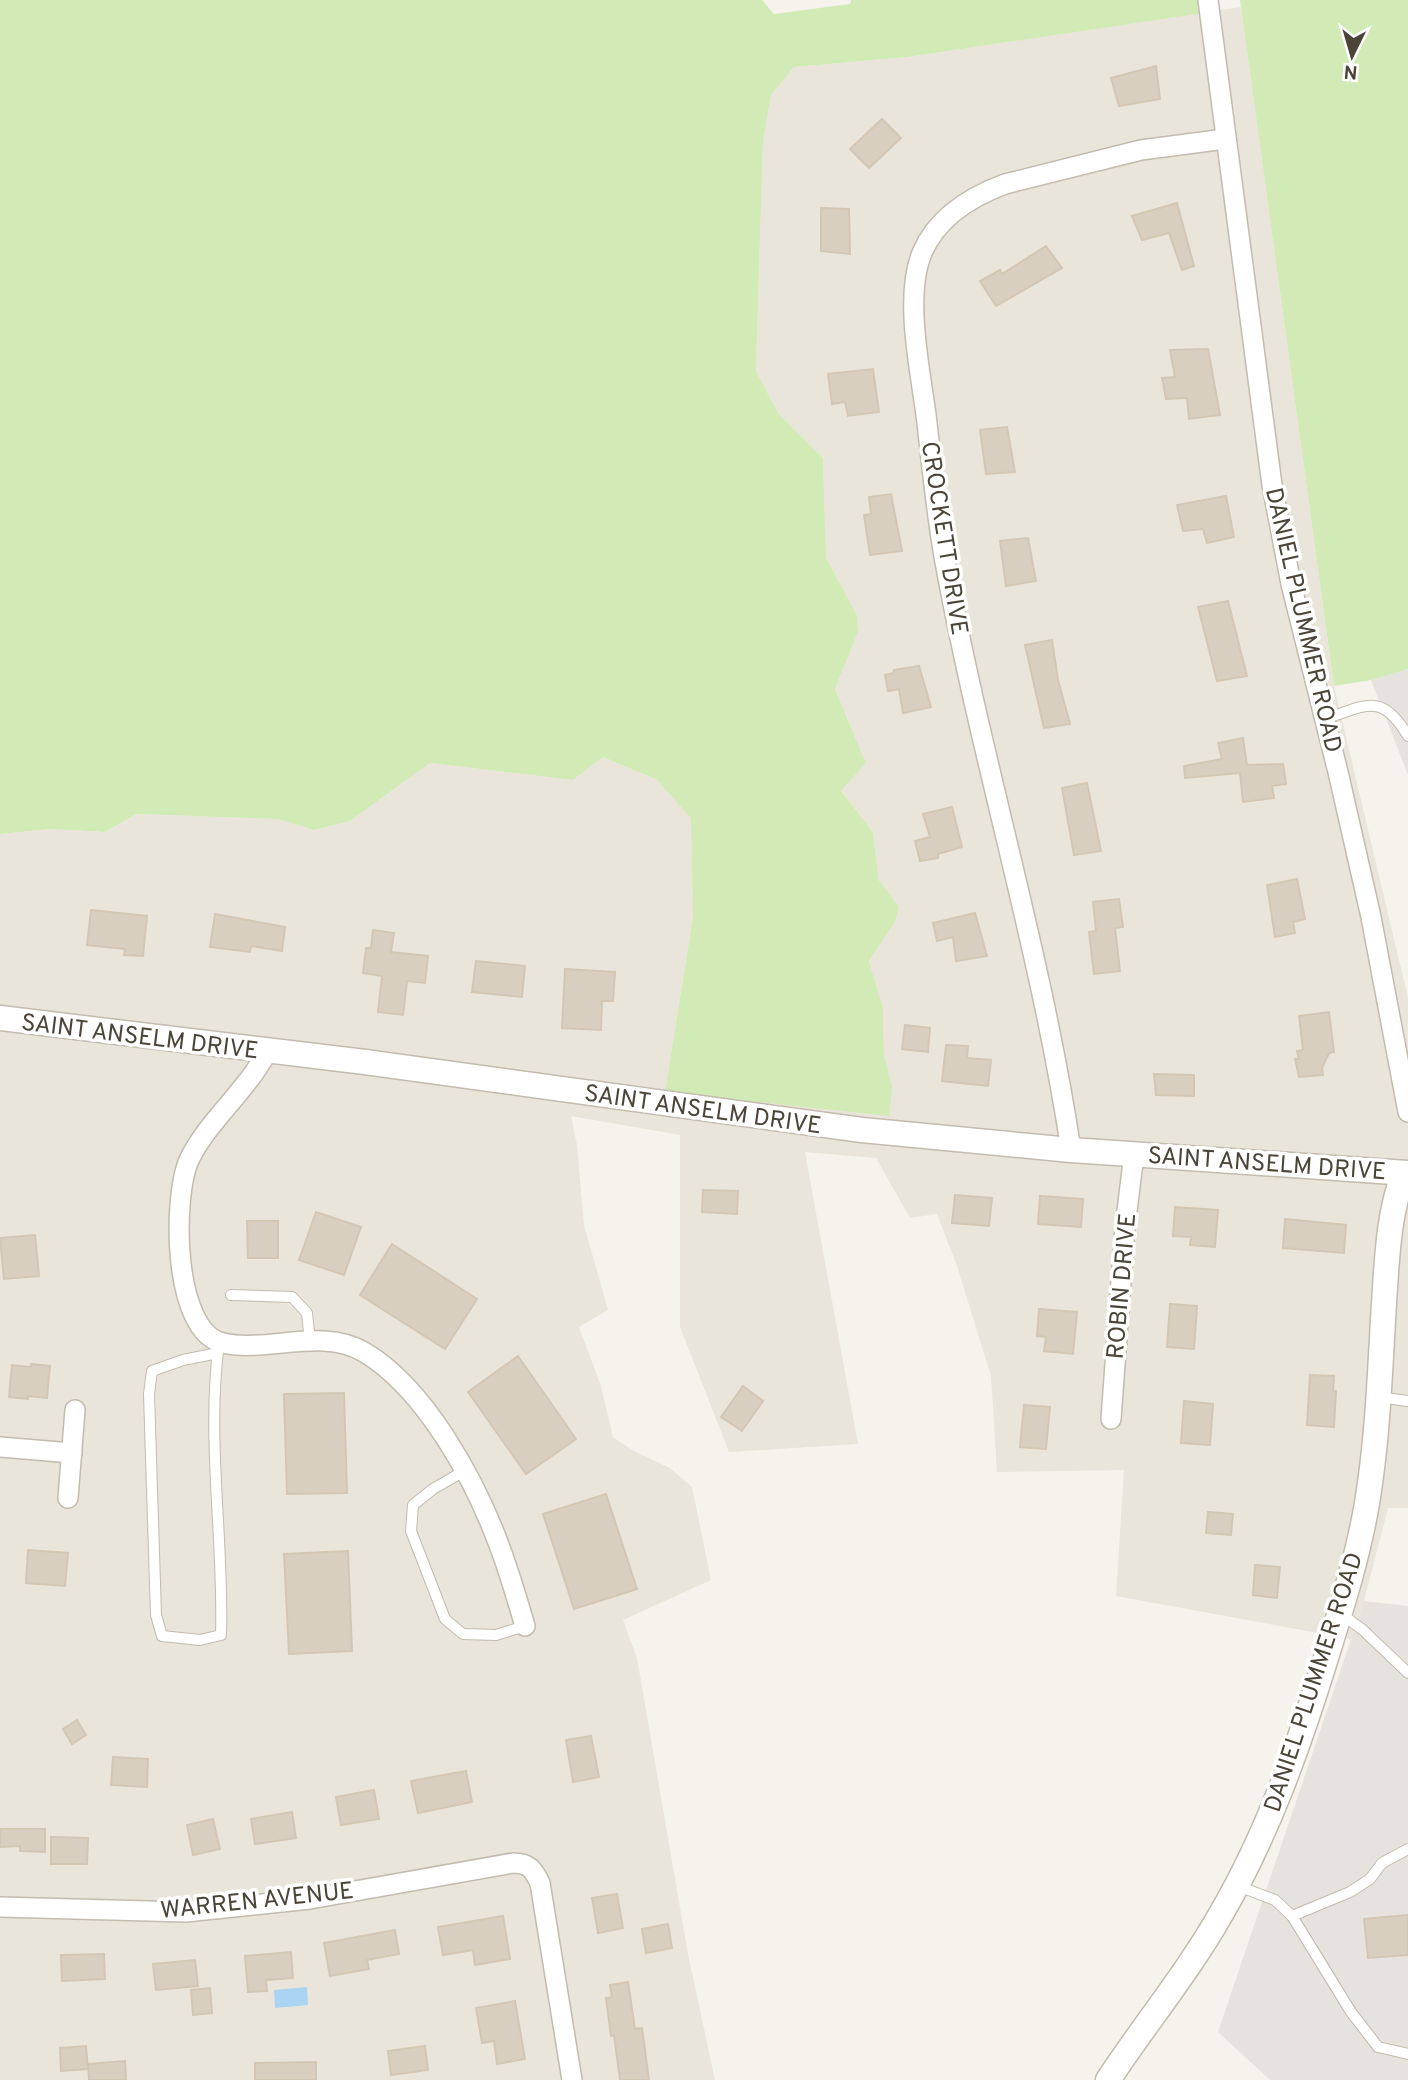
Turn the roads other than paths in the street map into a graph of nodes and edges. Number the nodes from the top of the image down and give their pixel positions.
1 (1208, 0) edge
2 (1225, 139) junction
3 (1325, 719) junction
4 (1408, 736) edge
5 (0, 1018) edge
6 (268, 1051) junction
7 (1408, 1112) edge
8 (1071, 1150) junction
9 (1134, 1154) junction
10 (1407, 1169) edge
11 (231, 1295) dead end
12 (310, 1342) junction
13 (219, 1348) junction
14 (1378, 1397) junction
15 (1408, 1401) edge
16 (75, 1410) dead end
17 (1111, 1419) dead end
18 (0, 1447) edge
19 (72, 1453) junction
20 (464, 1471) junction
21 (68, 1497) dead end
22 (1340, 1613) junction
23 (525, 1626) joint
24 (1408, 1674) edge
25 (1408, 1849) edge
26 (1237, 1886) junction
27 (0, 1907) edge
28 (1292, 1916) junction
29 (1408, 2054) edge
30 (572, 2080) edge
31 (1108, 2080) edge

1 - 2 street, DANIEL PLUMMER ROAD
2 - 3 street, DANIEL PLUMMER ROAD
2 - 8 street, CROCKETT DRIVE
3 - 4 lane
3 - 7 street, DANIEL PLUMMER ROAD
5 - 6 street, SAINT ANSELM DRIVE
6 - 8 street, SAINT ANSELM DRIVE
6 - 13 street
8 - 9 street, SAINT ANSELM DRIVE
9 - 10 street, SAINT ANSELM DRIVE
9 - 17 street, ROBIN DRIVE
10 - 14 street, DANIEL PLUMMER ROAD
11 - 12 lane
12 - 13 street
12 - 20 street
13 - 13 lane
14 - 15 lane
14 - 22 street, DANIEL PLUMMER ROAD
16 - 19 street
18 - 19 street
19 - 21 street
20 - 23 street
20 - 23 lane
22 - 24 lane
22 - 26 street, DANIEL PLUMMER ROAD
25 - 28 lane
26 - 28 lane
26 - 31 street, DANIEL PLUMMER ROAD
27 - 30 street, WARREN AVENUE
28 - 29 lane

